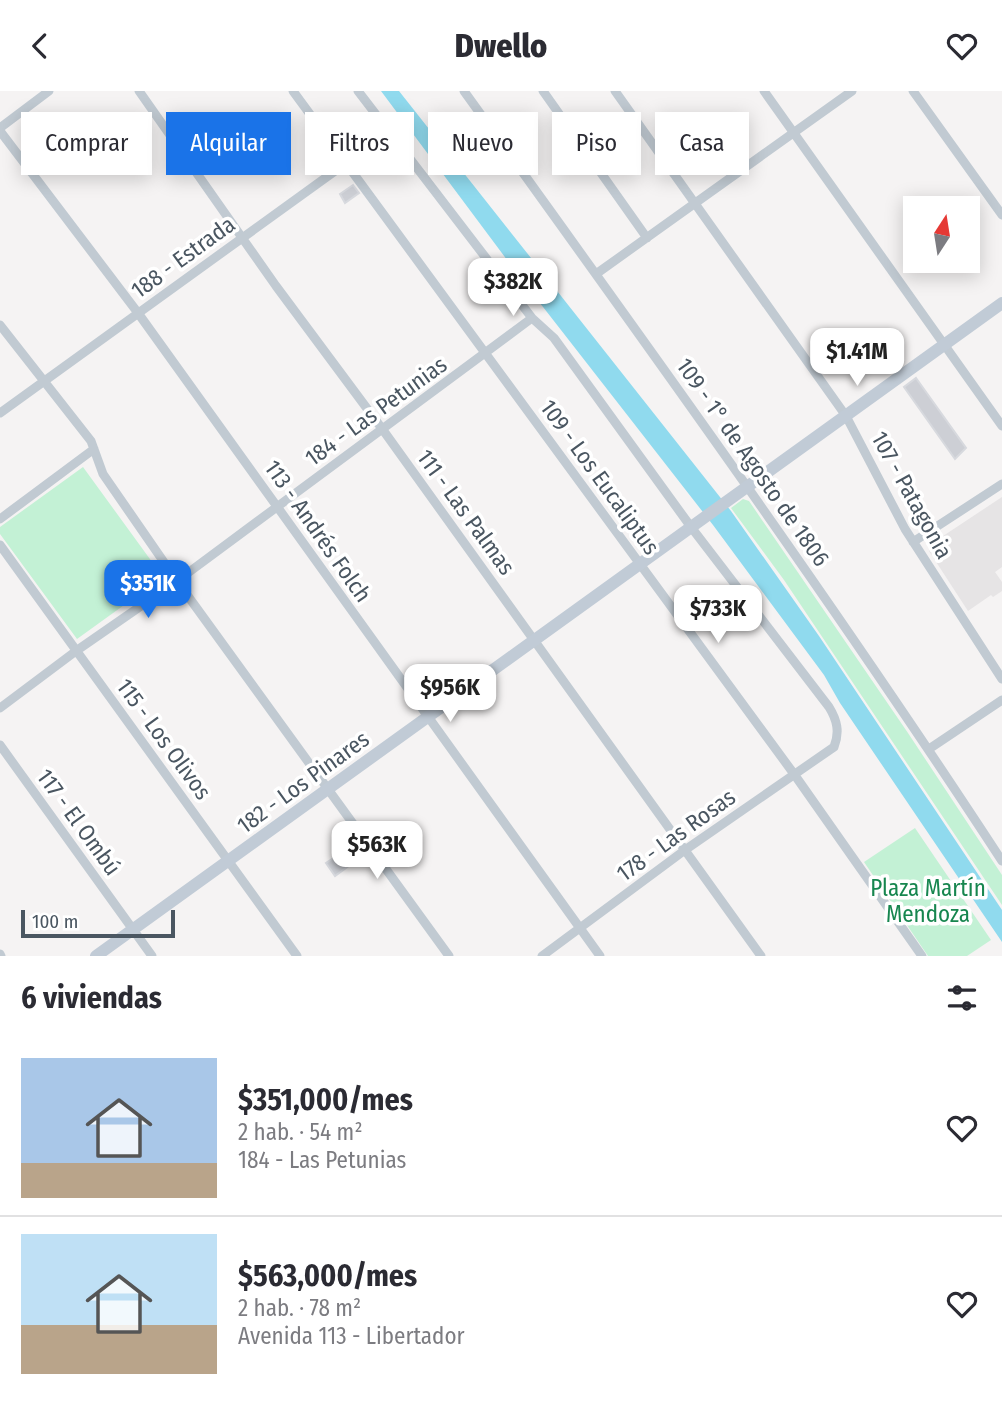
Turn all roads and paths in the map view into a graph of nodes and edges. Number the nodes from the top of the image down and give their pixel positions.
1 (49, 91) edge
2 (139, 91) edge
3 (293, 91) edge
4 (358, 91) edge
5 (464, 91) edge
6 (543, 91) edge
7 (615, 91) edge
8 (764, 91) edge
9 (852, 91) edge
10 (913, 91) edge
11 (309, 112) edge
12 (373, 112) edge
13 (0, 129) edge
14 (794, 133) junction
15 (414, 166) edge
16 (328, 175) edge
17 (356, 175) edge
18 (696, 204) junction
19 (1002, 215) edge
20 (242, 238) junction
21 (647, 238) junction
22 (596, 274) junction
23 (1002, 303) edge
24 (138, 313) junction
25 (532, 318) junction
26 (0, 325) edge
27 (945, 345) junction
28 (486, 353) junction
29 (45, 380) junction
30 (0, 414) edge
31 (846, 416) junction
32 (1002, 426) edge
33 (383, 430) junction
34 (94, 449) junction
35 (1002, 484) edge
36 (748, 487) junction
37 (278, 507) junction
38 (0, 519) edge
39 (691, 527) junction
40 (913, 542) junction
41 (0, 545) edge
42 (641, 565) junction
43 (177, 581) junction
44 (534, 641) junction
45 (76, 651) junction
46 (1002, 679) edge
47 (1002, 701) edge
48 (0, 708) edge
49 (428, 718) junction
50 (0, 745) edge
51 (929, 750) junction
52 (794, 774) junction
53 (330, 789) junction
54 (685, 850) junction
55 (229, 861) junction
56 (1002, 861) edge
57 (133, 929) junction
58 (580, 929) junction
59 (96, 956) edge
60 (152, 956) edge
61 (297, 956) edge
62 (449, 956) edge
63 (542, 956) edge
64 (600, 956) edge
65 (761, 956) edge
66 (922, 956) edge

1 - 13 street
2 - 20 street, 111 - Las Palmas
3 - 11 street, 109 - Los Eucaliptus
4 - 12 street
5 - 22 street, 109 - 1° de Agosto de 1806
6 - 21 street
7 - 18 street, 107 - Patagonia
8 - 14 street
9 - 14 street
10 - 19 street
13 - 24 street, 113 - Andrés Folch
14 - 18 street
14 - 27 street
15 - 25 street
16 - 20 street, 188 - Estrada
17 - 28 street, 109 - Los Eucaliptus
18 - 21 street
18 - 31 street, 107 - Patagonia
20 - 24 street, 188 - Estrada
20 - 33 street, 111 - Las Palmas
21 - 22 street
22 - 36 street, 109 - 1° de Agosto de 1806
23 - 27 street, 182 - Los Pinares
24 - 29 street, 188 - Estrada
24 - 37 street, 113 - Andrés Folch
25 - 28 street, 184 - Las Petunias
25 - 39 street
26 - 29 street
27 - 31 street, 182 - Los Pinares
27 - 32 street
28 - 33 street, 184 - Las Petunias
28 - 42 street, 109 - Los Eucaliptus
29 - 30 street, 188 - Estrada
29 - 34 street
31 - 36 street, 182 - Los Pinares
31 - 40 street, 107 - Patagonia
33 - 37 street, 184 - Las Petunias
33 - 44 street, 111 - Las Palmas
34 - 38 street
34 - 43 street
35 - 40 street
36 - 39 street, 182 - Los Pinares
36 - 51 street, 109 - 1° de Agosto de 1806
37 - 43 street, 184 - Las Petunias
37 - 49 street, 113 - Andrés Folch
39 - 42 street, 182 - Los Pinares
39 - 52 street, 178 - Las Rosas
40 - 46 street, 107 - Patagonia
41 - 45 street, 115 - Los Olivos
42 - 44 street, 182 - Los Pinares
42 - 52 street, 109 - Los Eucaliptus
43 - 45 street, 184 - Las Petunias
43 - 53 street
44 - 49 street, 182 - Los Pinares
44 - 54 street, 111 - Las Palmas
45 - 48 street, 184 - Las Petunias
45 - 55 street, 115 - Los Olivos
47 - 51 street
49 - 53 street, 182 - Los Pinares
49 - 58 street, 113 - Andrés Folch
50 - 57 street, 117 - El Ombú
51 - 56 street, 109 - 1° de Agosto de 1806
52 - 54 street, 178 - Las Rosas
52 - 66 street, 109 - Los Eucaliptus
53 - 55 street, 182 - Los Pinares
53 - 62 street
54 - 58 street, 178 - Las Rosas
54 - 65 street, 111 - Las Palmas
55 - 57 street, 182 - Los Pinares
55 - 61 street, 115 - Los Olivos
57 - 59 street, 182 - Los Pinares
57 - 60 street, 117 - El Ombú
58 - 63 street, 178 - Las Rosas
58 - 64 street, 113 - Andrés Folch

